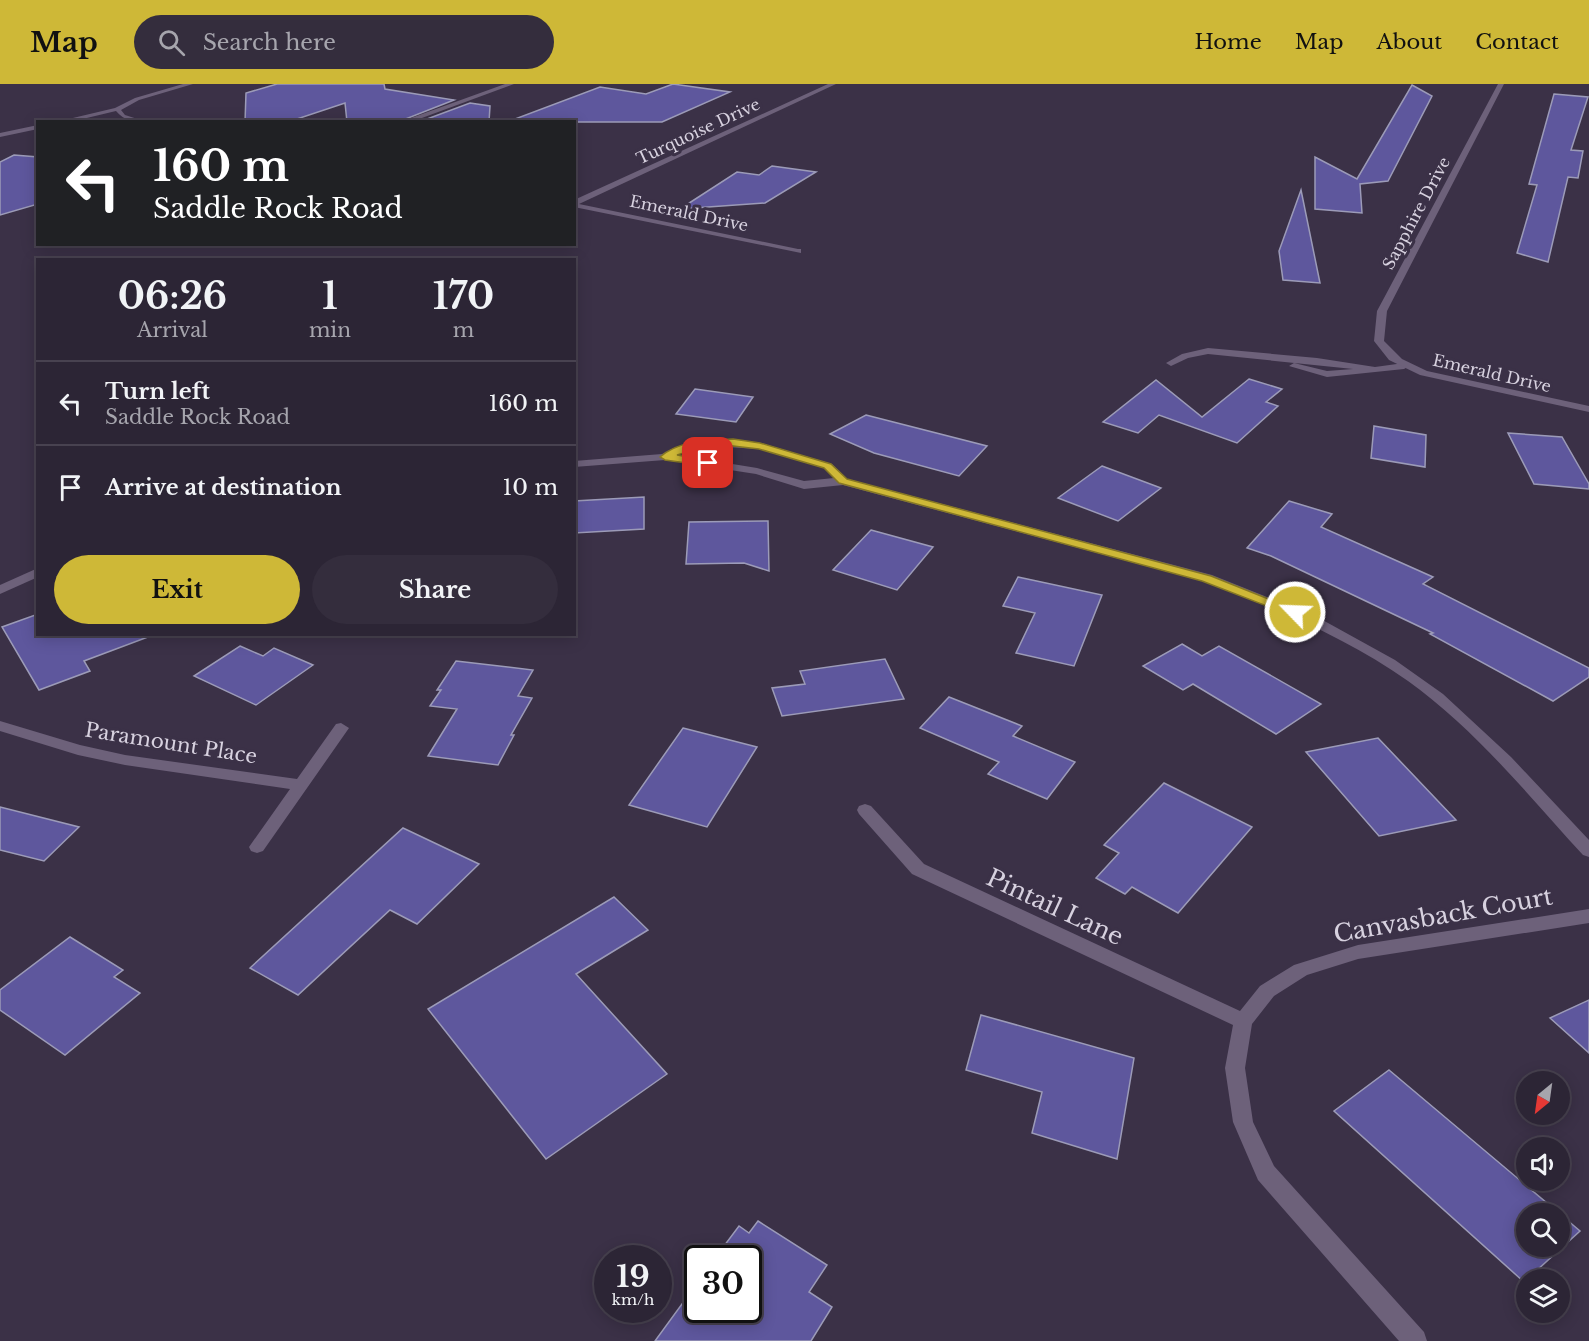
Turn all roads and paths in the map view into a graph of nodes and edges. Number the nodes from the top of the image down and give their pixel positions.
1 (190, 84) edge
2 (511, 84) edge
3 (832, 84) edge
4 (1501, 84) edge
5 (117, 109) junction
6 (68, 120) edge
7 (137, 120) edge
8 (409, 120) edge
9 (36, 127) edge
10 (0, 135) edge
11 (576, 203) edge
12 (576, 204) edge
13 (798, 251) dead end
14 (1391, 357) joint
15 (1171, 363) dead end
16 (1404, 366) junction
17 (1589, 409) edge
18 (665, 457) junction
19 (576, 464) edge
20 (843, 481) junction
21 (36, 573) edge
22 (0, 590) edge
23 (0, 726) edge
24 (341, 728) dead end
25 (302, 785) junction
26 (865, 810) dead end
27 (257, 847) dead end
28 (1589, 851) edge
29 (1589, 916) edge
30 (1243, 1021) junction
31 (1415, 1341) edge

1 - 5 street
2 - 8 street
3 - 11 street, Turquoise Drive
4 - 14 street, Sapphire Drive
5 - 6 street
5 - 7 street
9 - 10 street
12 - 13 street, Emerald Drive
14 - 16 street, Emerald Drive
15 - 16 street
16 - 17 street, Emerald Drive
18 - 19 street
18 - 20 street
18 - 20 street
20 - 28 street
21 - 22 street
23 - 25 street, Paramount Place
24 - 25 street
25 - 27 street
26 - 30 street, Pintail Lane
29 - 30 street, Canvasback Court
30 - 31 street, Canvasback Court

